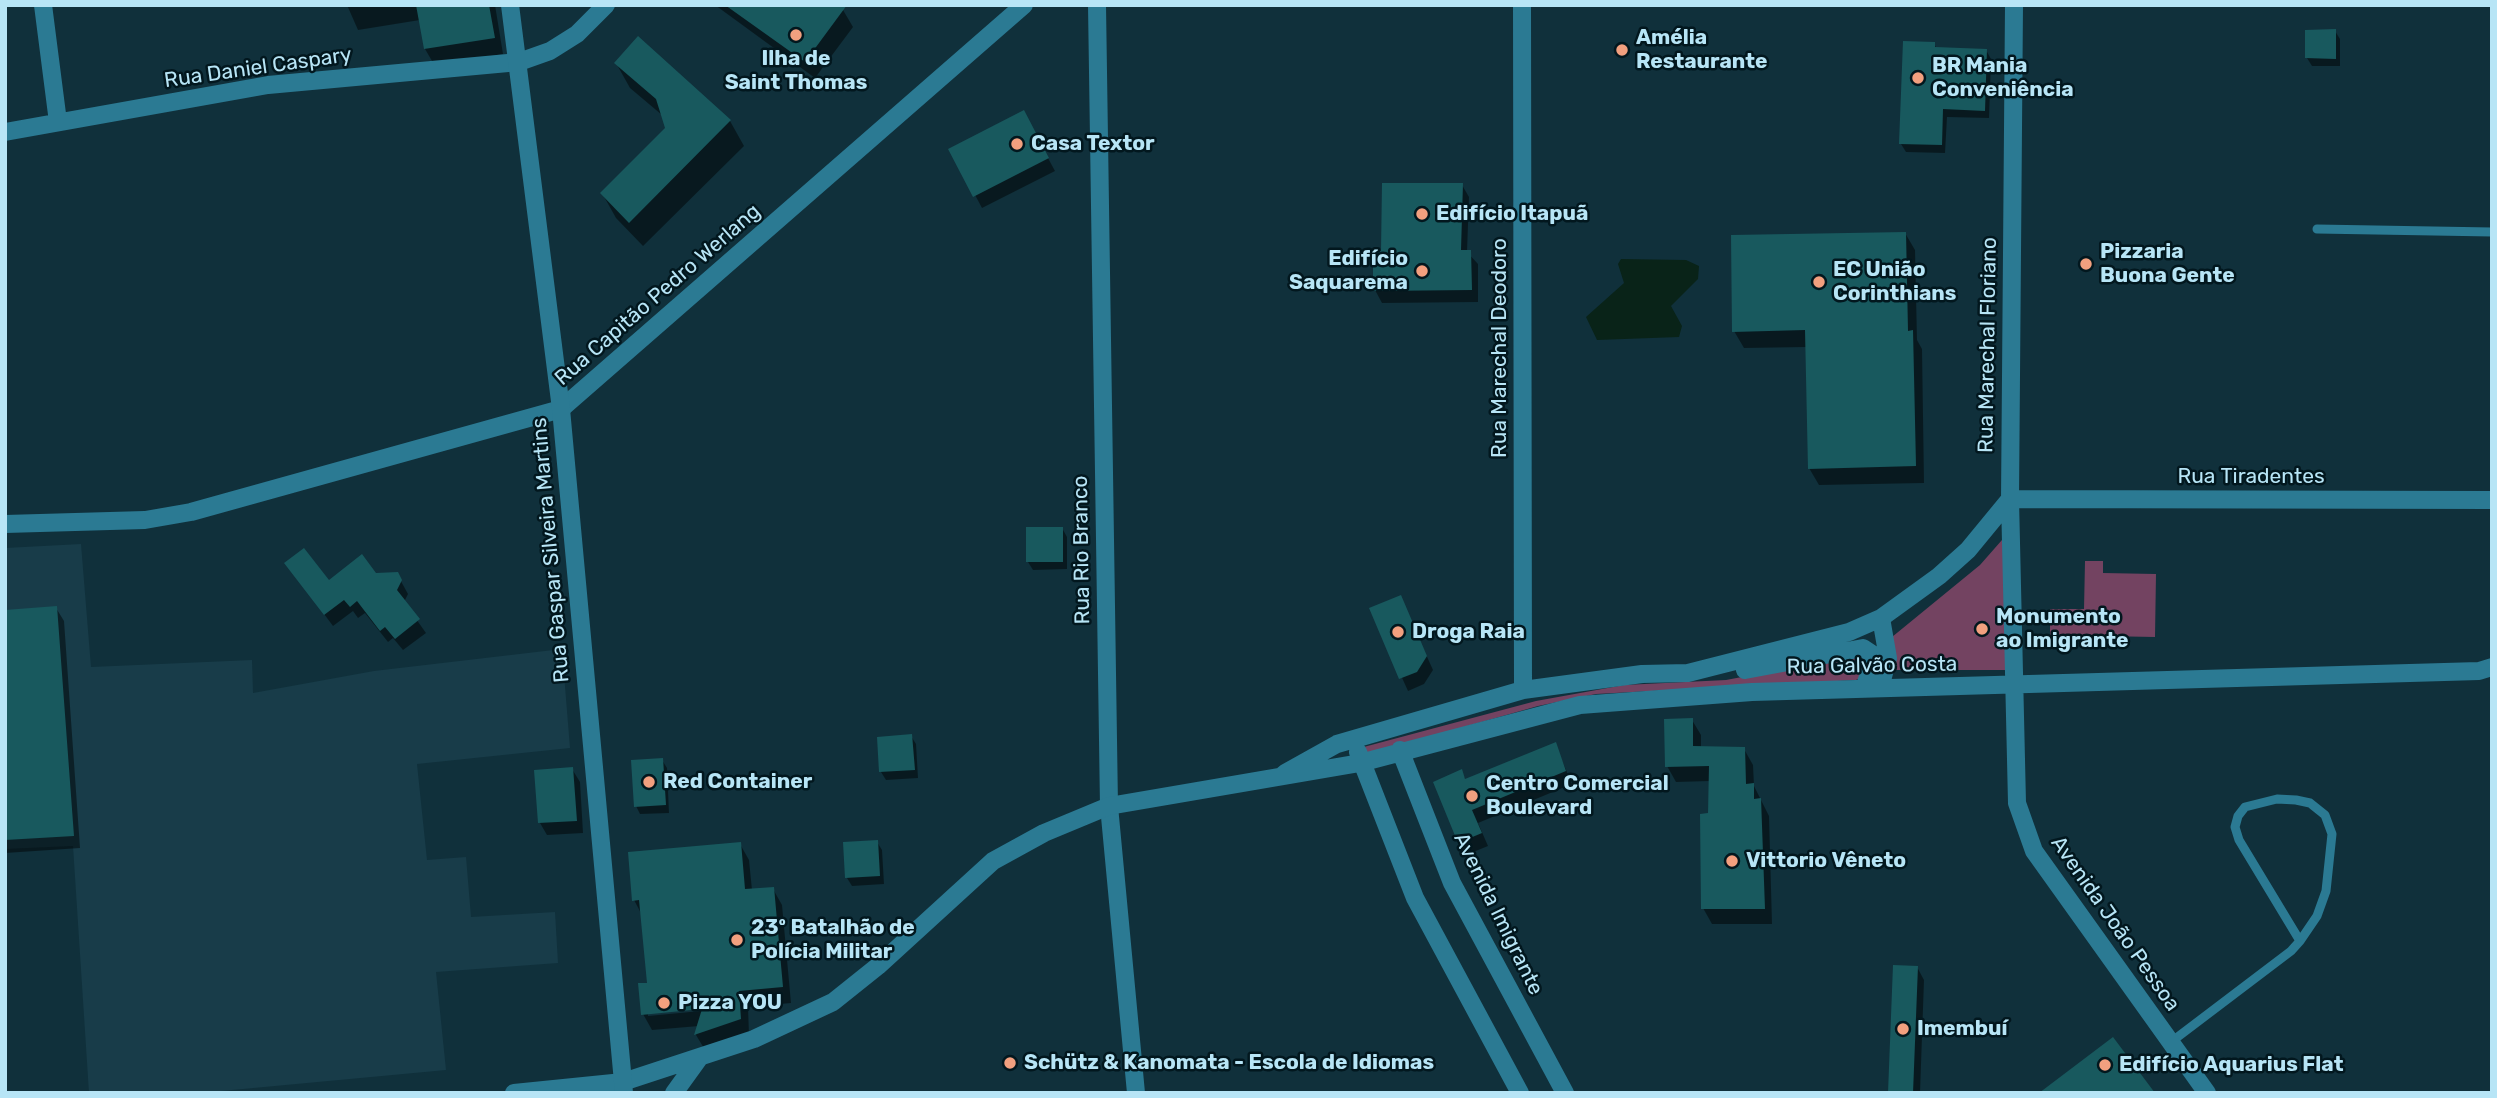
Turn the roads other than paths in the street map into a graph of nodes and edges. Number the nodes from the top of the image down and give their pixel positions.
1 (43, 5) edge
2 (510, 5) edge
3 (606, 5) edge
4 (1024, 5) edge
5 (1097, 5) edge
6 (1522, 5) edge
7 (2014, 5) edge
8 (519, 62) junction
9 (58, 122) junction
10 (5, 132) edge
11 (2317, 229) dead end
12 (2492, 232) edge
13 (561, 409) junction
14 (2010, 499) junction
15 (2492, 499) edge
16 (5, 524) edge
17 (1881, 618) junction
18 (2487, 672) edge
19 (1688, 673) junction
20 (2016, 686) junction
21 (1872, 688) junction
22 (1523, 690) junction
23 (1361, 737) junction
24 (1401, 750) junction
25 (1360, 763) junction
26 (1276, 778) junction
27 (1109, 806) junction
28 (2300, 941) junction
29 (2171, 1042) junction
30 (700, 1057) junction
31 (624, 1088) edge
32 (514, 1093) edge
33 (674, 1093) edge
34 (1136, 1093) edge
35 (1520, 1093) edge
36 (1564, 1093) edge
37 (2207, 1093) edge

1 - 9 street
2 - 8 street, Rua Gaspar Silveira Martins
3 - 8 street, Rua Daniel Caspary
4 - 13 street, Rua Capitão Pedro Werlang
5 - 27 street, Rua Rio Branco
6 - 22 street, Rua Marechal Deodoro
7 - 14 street, Rua Marechal Floriano
8 - 9 street, Rua Daniel Caspary
8 - 13 street, Rua Gaspar Silveira Martins
9 - 10 street, Rua Daniel Caspary
11 - 12 lane
13 - 16 street, Rua Capitão Pedro Werlang
13 - 31 street, Rua Gaspar Silveira Martins
14 - 15 street, Rua Tiradentes
14 - 17 street, Rua Galvão Costa
14 - 20 street, Rua Marechal Floriano
17 - 19 street, Rua Galvão Costa
17 - 21 street
18 - 20 street, Rua Galvão Costa
19 - 21 street
19 - 22 street, Rua Galvão Costa
20 - 21 street, Rua Galvão Costa
20 - 29 street, Avenida João Pessoa
21 - 24 street, Rua Galvão Costa
22 - 23 street, Rua Galvão Costa
23 - 25 street
23 - 26 street, Rua Galvão Costa
24 - 25 street, Rua Galvão Costa
24 - 36 street, Avenida Imigrante
25 - 26 street, Rua Galvão Costa
25 - 35 street
26 - 27 street, Rua Galvão Costa
27 - 30 street, Rua Galvão Costa
27 - 34 street, Rua Rio Branco
28 - 28 lane
28 - 29 lane
29 - 37 street, Avenida João Pessoa
30 - 31 street, Rua Galvão Costa
30 - 33 street
31 - 32 street, Rua Galvão Costa

